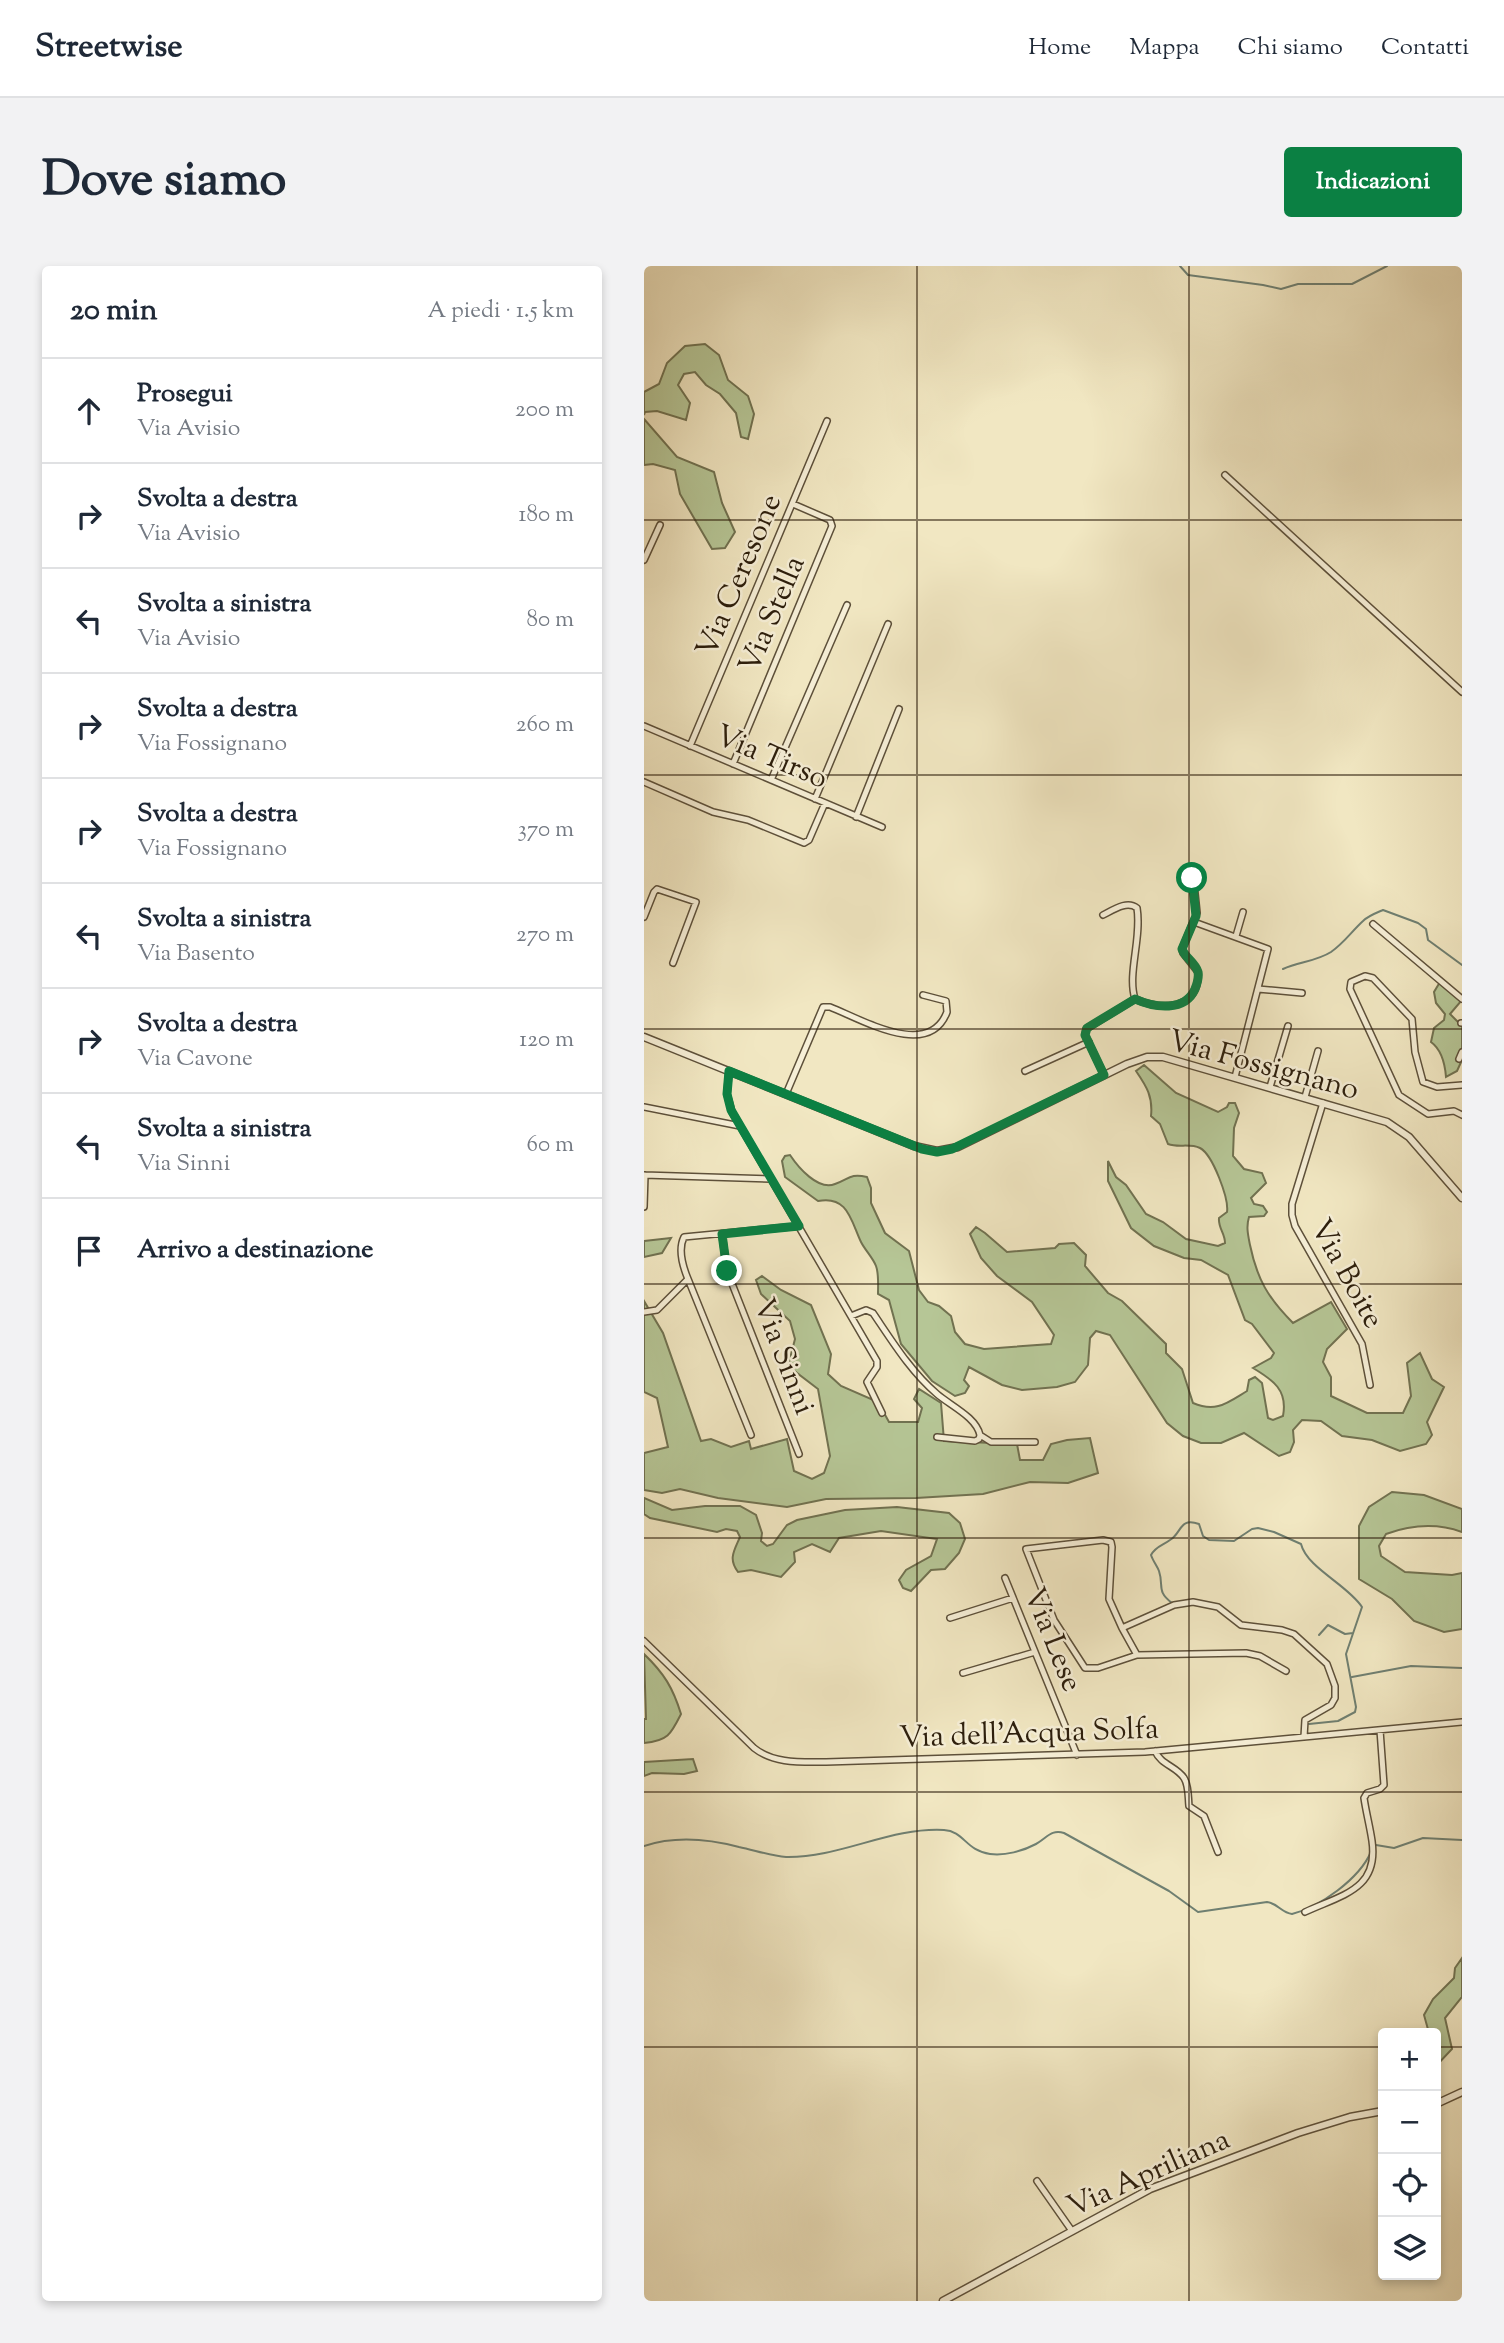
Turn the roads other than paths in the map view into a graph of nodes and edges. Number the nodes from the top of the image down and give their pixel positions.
1 (827, 422) dead end
2 (1225, 475) dead end
3 (793, 504) junction
4 (660, 525) dead end
5 (644, 560) edge
6 (847, 605) dead end
7 (888, 624) dead end
8 (1462, 692) edge
9 (899, 709) dead end
10 (644, 726) edge
11 (691, 746) junction
12 (733, 764) junction
13 (771, 780) junction
14 (644, 782) edge
15 (815, 799) junction
16 (825, 803) junction
17 (856, 817) junction
18 (882, 827) dead end
19 (1193, 874) dead end
20 (1243, 912) dead end
21 (1102, 915) dead end
22 (644, 916) edge
23 (1194, 922) junction
24 (1373, 924) dead end
25 (1236, 936) junction
26 (673, 963) dead end
27 (1258, 989) junction
28 (1302, 993) dead end
29 (923, 995) dead end
30 (1135, 999) junction
31 (1462, 999) edge
32 (1288, 1026) dead end
33 (644, 1037) edge
34 (1089, 1042) junction
35 (1318, 1051) dead end
36 (1462, 1052) edge
37 (1459, 1059) dead end
38 (729, 1071) junction
39 (1025, 1071) dead end
40 (1104, 1075) junction
41 (1235, 1077) junction
42 (1462, 1085) edge
43 (1270, 1087) junction
44 (786, 1094) junction
45 (1305, 1097) junction
46 (1323, 1103) junction
47 (644, 1107) edge
48 (1462, 1115) edge
49 (740, 1126) junction
50 (644, 1175) edge
51 (771, 1179) junction
52 (1462, 1198) edge
53 (644, 1207) edge
54 (799, 1226) junction
55 (722, 1234) junction
56 (688, 1279) junction
57 (644, 1312) edge
58 (852, 1316) junction
59 (1370, 1385) dead end
60 (882, 1413) dead end
61 (751, 1435) dead end
62 (980, 1435) junction
63 (937, 1437) dead end
64 (1035, 1442) dead end
65 (799, 1454) dead end
66 (1005, 1578) dead end
67 (1013, 1598) junction
68 (950, 1618) dead end
69 (1122, 1628) junction
70 (644, 1641) edge
71 (1035, 1652) junction
72 (1137, 1655) junction
73 (1286, 1671) dead end
74 (963, 1674) dead end
75 (1462, 1722) edge
76 (1380, 1730) junction
77 (1304, 1737) junction
78 (1154, 1751) junction
79 (1077, 1755) junction
80 (1218, 1852) dead end
81 (1305, 1912) dead end
82 (1462, 2092) edge
83 (1441, 2102) edge
84 (1378, 2112) edge
85 (1037, 2181) dead end
86 (1072, 2231) junction
87 (943, 2301) edge

1 - 3 street, Via Ceresone
2 - 8 street
3 - 11 street, Via Ceresone
3 - 12 street, Via Stella
4 - 5 street
6 - 13 street
7 - 15 street
9 - 17 street
10 - 11 street, Via Tirso
11 - 12 street, Via Tirso
12 - 13 street, Via Tirso
13 - 15 street, Via Tirso
14 - 16 street
15 - 16 street, Via Tirso
16 - 17 street, Via Tirso
17 - 18 street, Via Tirso
19 - 23 street
20 - 25 street
21 - 30 street
22 - 26 street
23 - 25 street
23 - 30 street
24 - 31 street
25 - 27 street
27 - 28 street
27 - 41 street
29 - 44 street
30 - 34 street
32 - 43 street
33 - 38 street, Via Fossignano
34 - 39 street
34 - 40 street
35 - 45 street
36 - 37 street
38 - 44 street, Via Fossignano
38 - 49 street
40 - 41 street, Via Fossignano
40 - 44 street, Via Fossignano
41 - 43 street, Via Fossignano
42 - 48 street
43 - 45 street, Via Fossignano
45 - 46 street, Via Fossignano
46 - 52 street, Via Fossignano
46 - 59 street, Via Boite
47 - 49 street
49 - 51 street
50 - 51 street
50 - 53 street
51 - 54 street
54 - 55 street
54 - 58 street
55 - 56 street, Via Sinni
55 - 65 street, Via Sinni
56 - 57 street
56 - 61 street, Via Sinni
58 - 60 street
58 - 62 street
62 - 63 street
62 - 64 street
66 - 67 street, Via Lese
67 - 68 street
67 - 71 street, Via Lese
69 - 72 street
69 - 72 street
69 - 77 street
70 - 79 street, Via dell'Acqua Solfa
71 - 74 street
71 - 79 street, Via Lese
72 - 73 street
75 - 76 street, Via dell'Acqua Solfa
76 - 77 street, Via dell'Acqua Solfa
76 - 81 street
77 - 78 street, Via dell'Acqua Solfa
78 - 79 street, Via dell'Acqua Solfa
78 - 80 street
82 - 83 street
84 - 86 street, Via Apriliana
85 - 86 street
86 - 87 street, Via Apriliana

